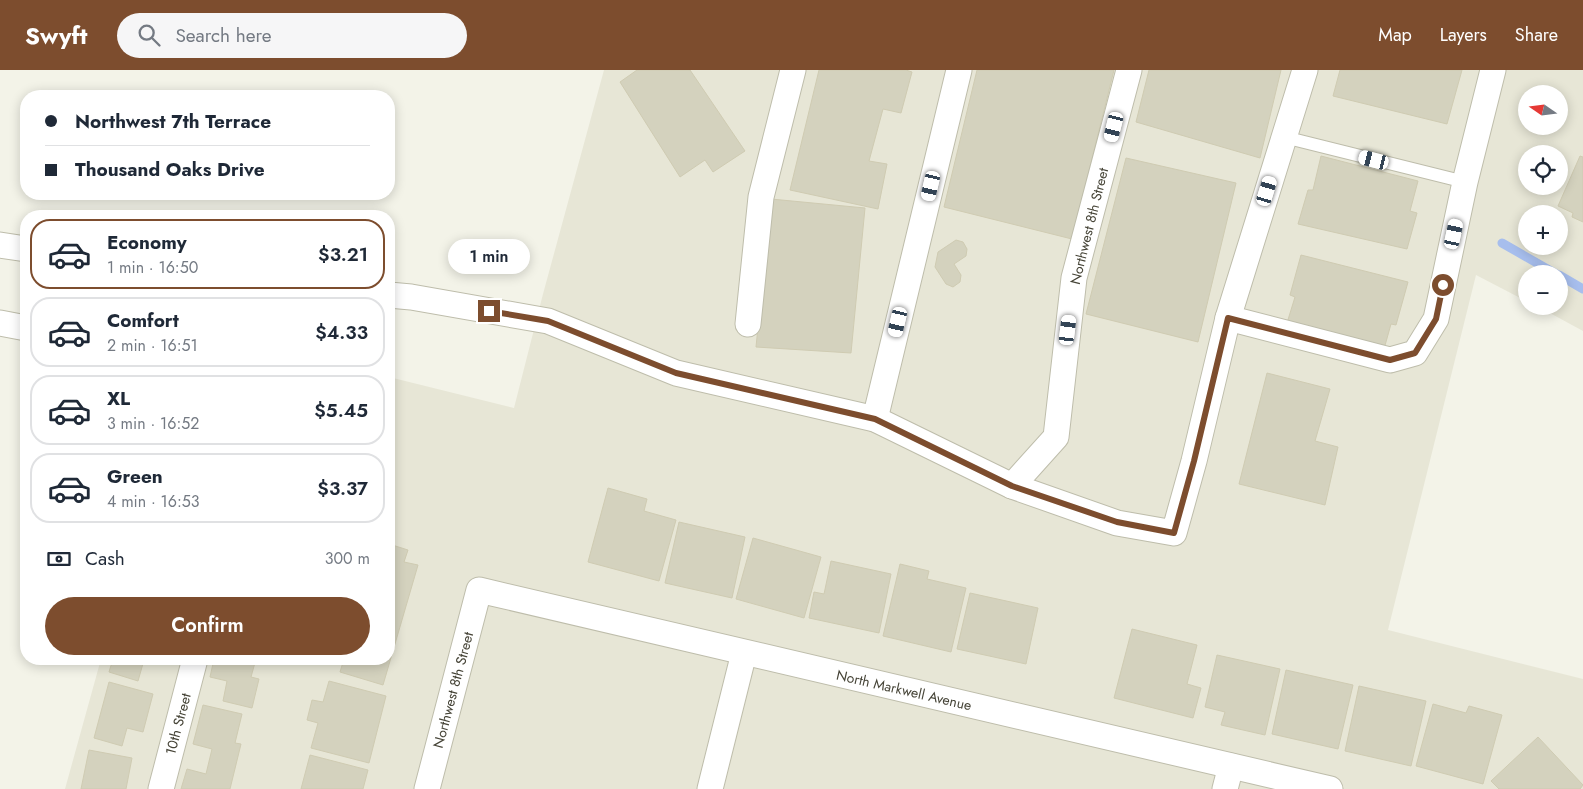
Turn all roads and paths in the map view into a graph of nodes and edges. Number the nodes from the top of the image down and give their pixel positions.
1 (793, 70) edge
2 (959, 70) edge
3 (1129, 70) edge
4 (1305, 70) edge
5 (1493, 70) edge
6 (1284, 137) junction
7 (1465, 182) junction
8 (0, 245) edge
9 (20, 249) edge
10 (395, 296) edge
11 (1228, 318) junction
12 (0, 323) edge
13 (748, 324) dead end
14 (20, 327) edge
15 (875, 419) junction
16 (1012, 486) junction
17 (479, 590) joint
18 (744, 653) junction
19 (193, 665) edge
20 (1228, 777) edge
21 (160, 789) edge
22 (427, 789) edge
23 (710, 789) edge
24 (1330, 789) edge

1 - 13 street
2 - 15 street
3 - 16 street, Northwest 8th Street
4 - 6 street
5 - 7 street
6 - 7 lane
6 - 11 street
7 - 11 street
8 - 9 street
10 - 15 street
11 - 16 street
12 - 14 street
15 - 16 street
17 - 18 street, North Markwell Avenue
17 - 22 street, Northwest 8th Street
18 - 20 street, North Markwell Avenue
18 - 23 street
19 - 21 street, 10th Street
20 - 24 street, North Markwell Avenue

